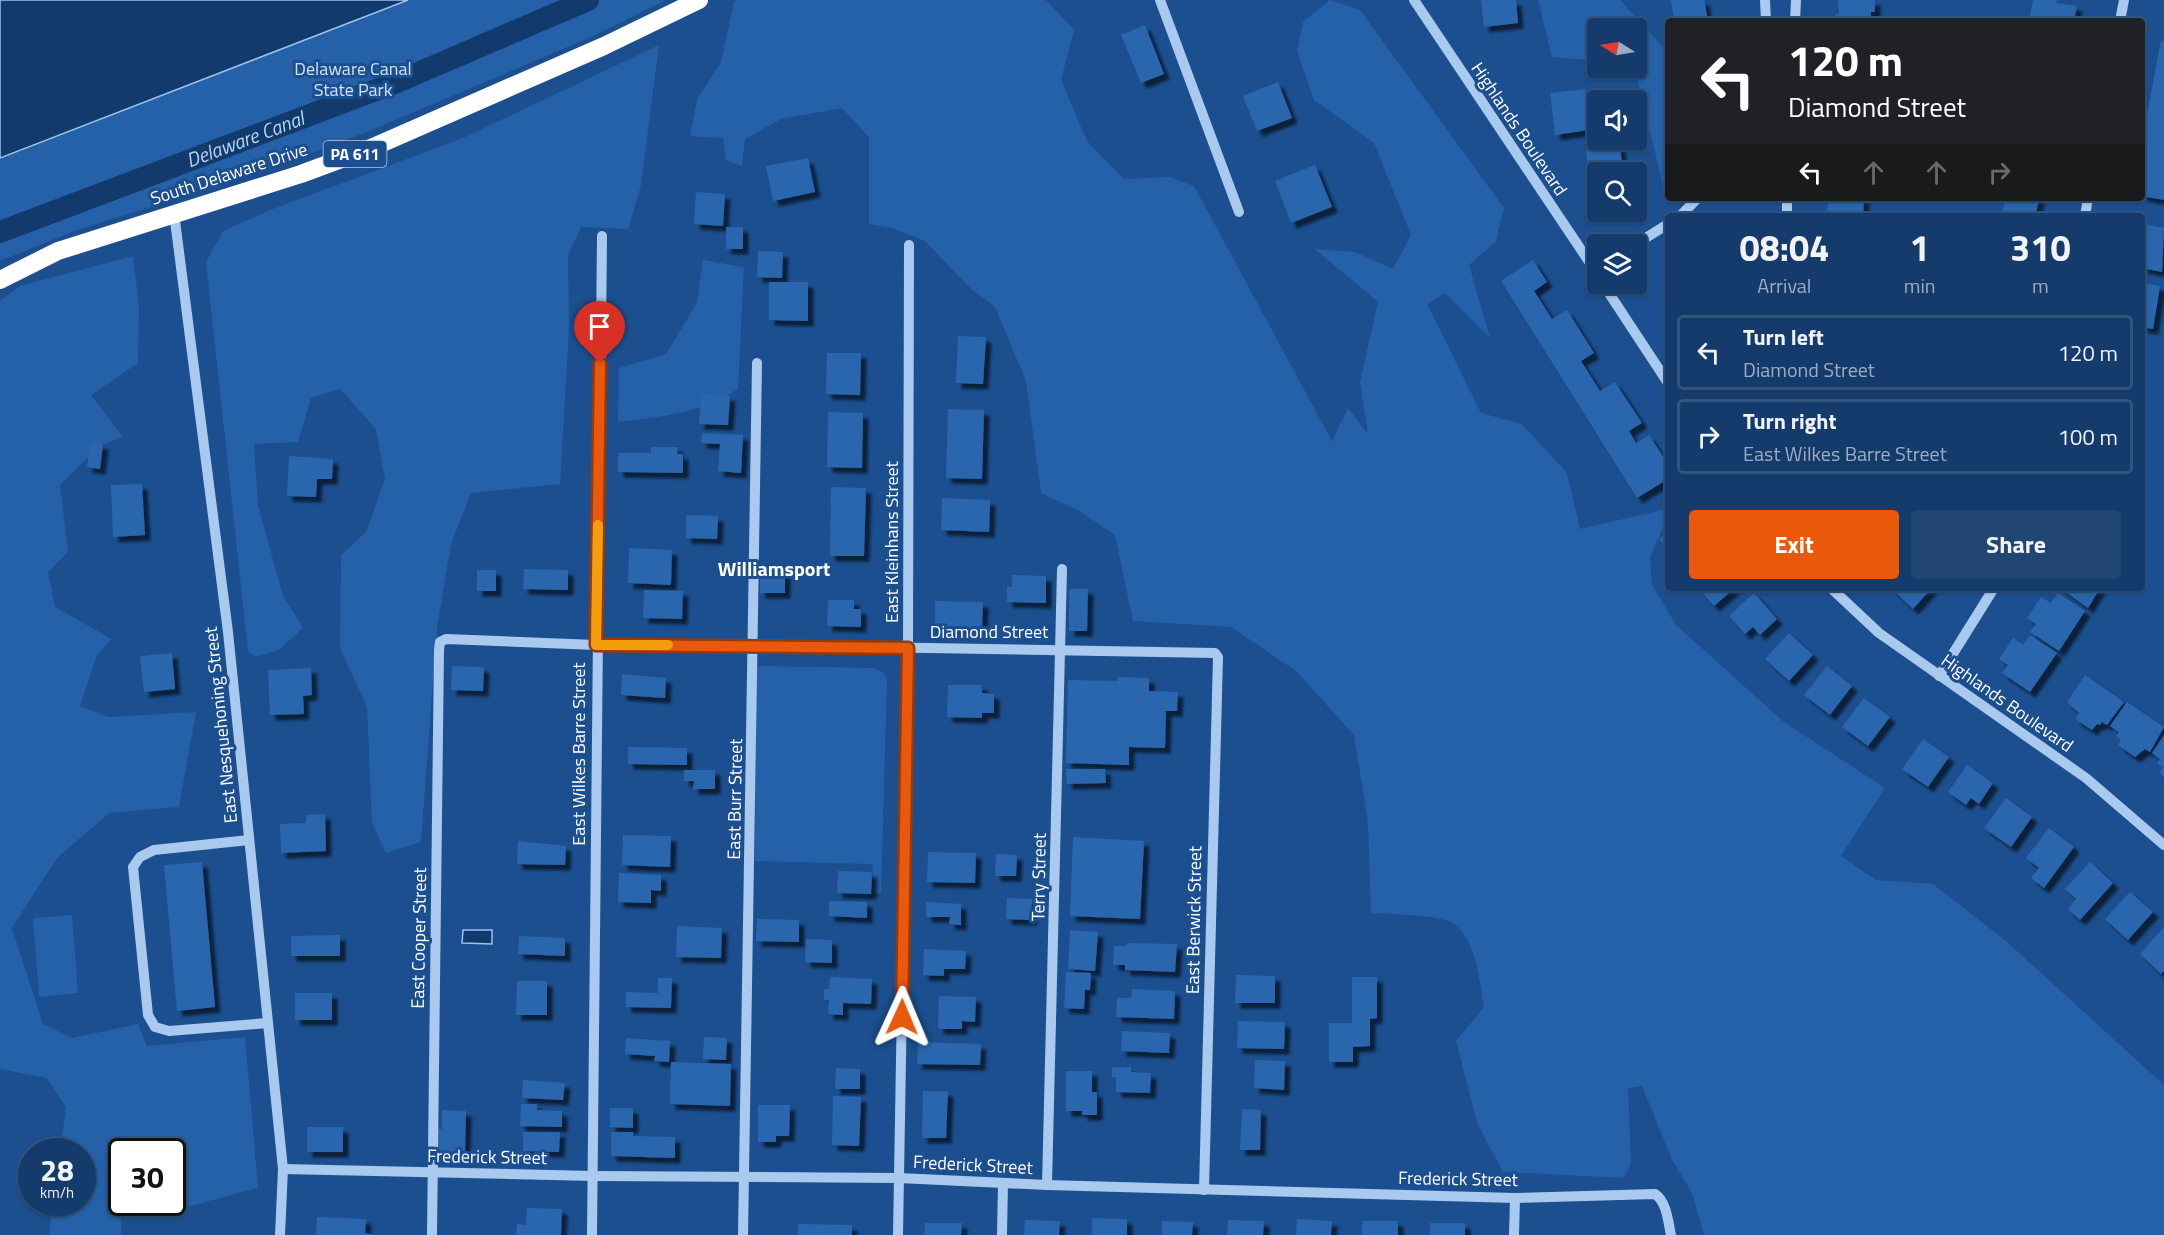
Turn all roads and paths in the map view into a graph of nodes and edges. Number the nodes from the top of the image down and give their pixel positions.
1 (699, 0) edge
2 (1160, 0) edge
3 (1414, 0) edge
4 (1765, 0) edge
5 (1796, 0) edge
6 (2124, 0) edge
7 (1766, 18) edge
8 (1795, 18) edge
9 (2121, 18) edge
10 (1695, 201) edge
11 (1239, 212) dead end
12 (174, 213) junction
13 (1683, 213) edge
14 (1665, 227) edge
15 (602, 236) dead end
16 (1647, 237) edge
17 (909, 244) dead end
18 (1587, 258) edge
19 (0, 280) edge
20 (1610, 294) edge
21 (757, 363) dead end
22 (1665, 378) edge
23 (1062, 569) dead end
24 (1834, 591) edge
25 (1992, 591) edge
26 (440, 642) joint
27 (596, 645) junction
28 (754, 645) junction
29 (908, 648) junction
30 (1061, 649) junction
31 (1215, 653) joint
32 (1940, 676) junction
33 (249, 840) junction
34 (2164, 845) edge
35 (268, 1023) junction
36 (283, 1169) junction
37 (433, 1172) junction
38 (594, 1176) junction
39 (744, 1177) junction
40 (899, 1178) junction
41 (1003, 1183) junction
42 (1047, 1185) junction
43 (1204, 1190) junction
44 (1515, 1198) junction
45 (280, 1235) edge
46 (432, 1235) edge
47 (592, 1235) edge
48 (743, 1235) edge
49 (898, 1235) edge
50 (1002, 1235) edge
51 (1514, 1235) edge
52 (1671, 1235) edge

1 - 12 highway, South Delaware Drive / PA 611
2 - 11 street
3 - 18 street, Highlands Boulevard
4 - 7 street
5 - 8 street
6 - 9 street
10 - 13 street
12 - 19 highway, South Delaware Drive / PA 611
12 - 33 street, East Nesquehoning Street
14 - 16 street
15 - 27 street, East Wilkes Barre Street
17 - 29 street, East Kleinhans Street
20 - 22 street
21 - 28 street, East Burr Street
23 - 30 street, Terry Street
24 - 32 street, Highlands Boulevard
25 - 32 street
26 - 27 street, Diamond Street
26 - 37 street, East Cooper Street
27 - 28 street, Diamond Street
27 - 38 street, East Wilkes Barre Street
28 - 29 street, Diamond Street
28 - 39 street, East Burr Street
29 - 30 street, Diamond Street
29 - 40 street, East Kleinhans Street
30 - 31 street, Diamond Street
30 - 42 street, Terry Street
31 - 43 street, East Berwick Street
32 - 34 street, Highlands Boulevard
33 - 35 street, East Nesquehoning Street
33 - 35 street
35 - 36 street, East Nesquehoning Street
36 - 37 street, Frederick Street
36 - 45 street, East Nesquehoning Street
37 - 38 street, Frederick Street
37 - 46 street, East Cooper Street
38 - 39 street, Frederick Street
38 - 47 street, East Wilkes Barre Street
39 - 40 street, Frederick Street
39 - 48 street, East Burr Street
40 - 41 street, Frederick Street
40 - 49 street, East Kleinhans Street
41 - 42 street, Frederick Street
41 - 50 street
42 - 43 street, Frederick Street
43 - 44 street, Frederick Street
44 - 51 street
44 - 52 street, Frederick Street

